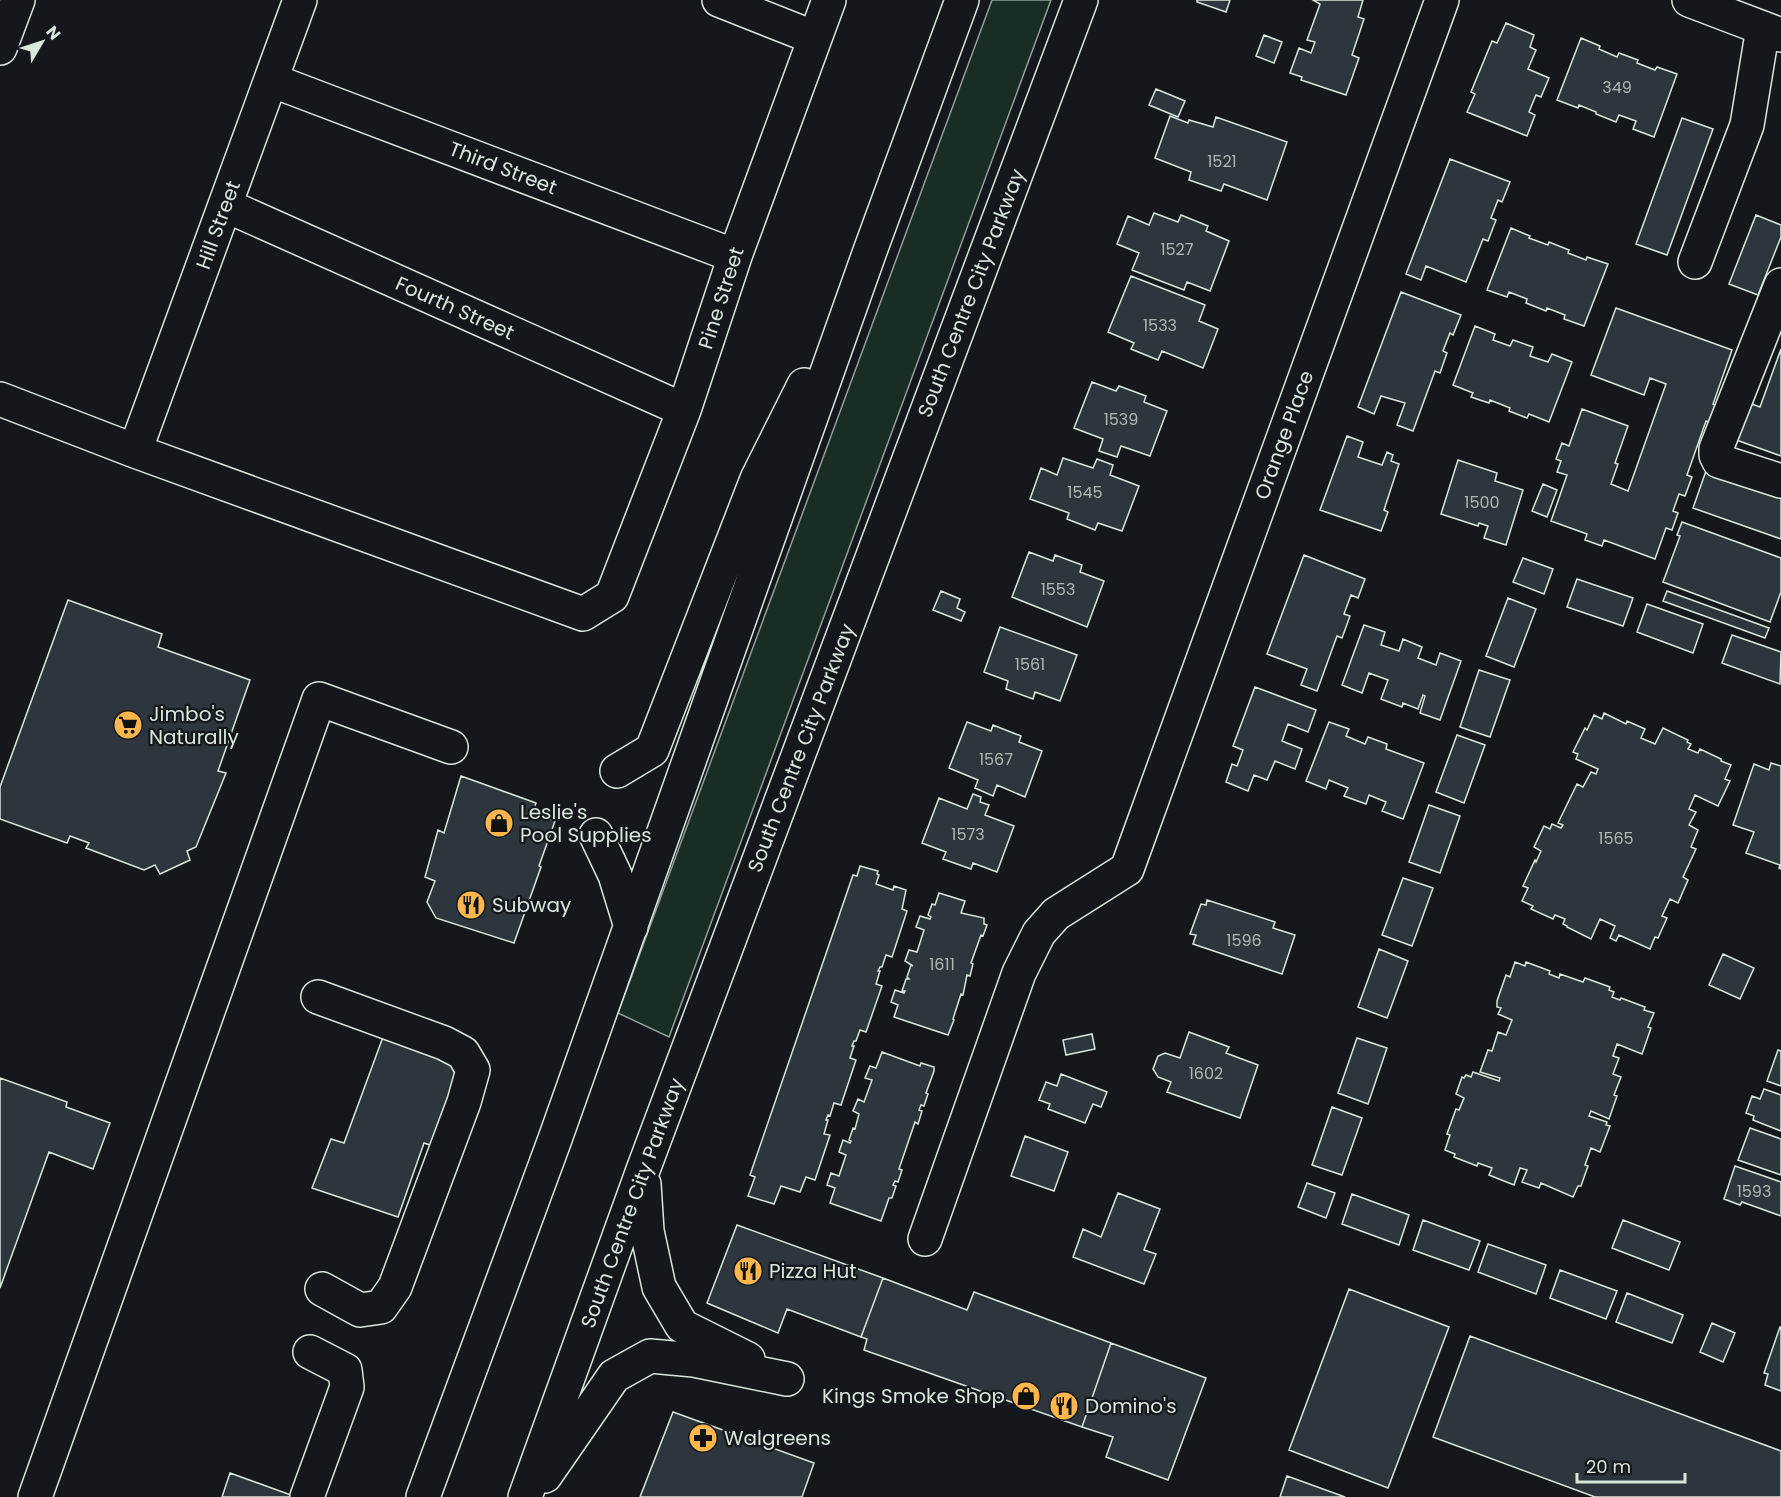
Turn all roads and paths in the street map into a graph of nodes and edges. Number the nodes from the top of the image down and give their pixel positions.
1 (18, 0) edge
2 (300, 0) edge
3 (719, 0) edge
4 (829, 0) edge
5 (962, 0) edge
6 (1081, 0) edge
7 (1442, 0) edge
8 (1689, 0) edge
9 (1756, 20) edge
10 (815, 38) junction
11 (0, 48) edge
12 (271, 80) junction
13 (225, 205) junction
14 (870, 251) junction
15 (735, 255) junction
16 (1695, 262) dead end
17 (1781, 285) edge
18 (0, 399) edge
19 (684, 410) junction
20 (135, 451) junction
21 (1781, 481) edge
22 (451, 747) dead end
23 (617, 771) dead end
24 (596, 835) dead end
25 (631, 927) junction
26 (318, 998) dead end
27 (643, 1170) junction
28 (926, 1239) dead end
29 (322, 1289) dead end
30 (310, 1352) dead end
31 (35, 1497) edge
32 (308, 1497) edge
33 (423, 1497) edge
34 (525, 1497) edge
35 (530, 1497) edge

1 - 11 main road
2 - 12 main road, Hill Street
3 - 10 main road
4 - 10 main road, Pine Street
5 - 14 main road
6 - 27 main road, South Centre City Parkway
7 - 28 main road, Orange Place
8 - 9 main road
9 - 16 main road
10 - 15 main road, Pine Street
12 - 13 main road, Hill Street
12 - 15 main road, Third Street
13 - 19 main road, Fourth Street
13 - 20 main road, Hill Street
14 - 23 main road
14 - 25 main road
15 - 19 main road, Pine Street
17 - 21 main road
18 - 20 main road
19 - 20 main road, Pine Street
22 - 31 main road
24 - 25 main road
25 - 33 main road
26 - 29 main road
27 - 34 main road, South Centre City Parkway
27 - 35 main road
30 - 32 main road

